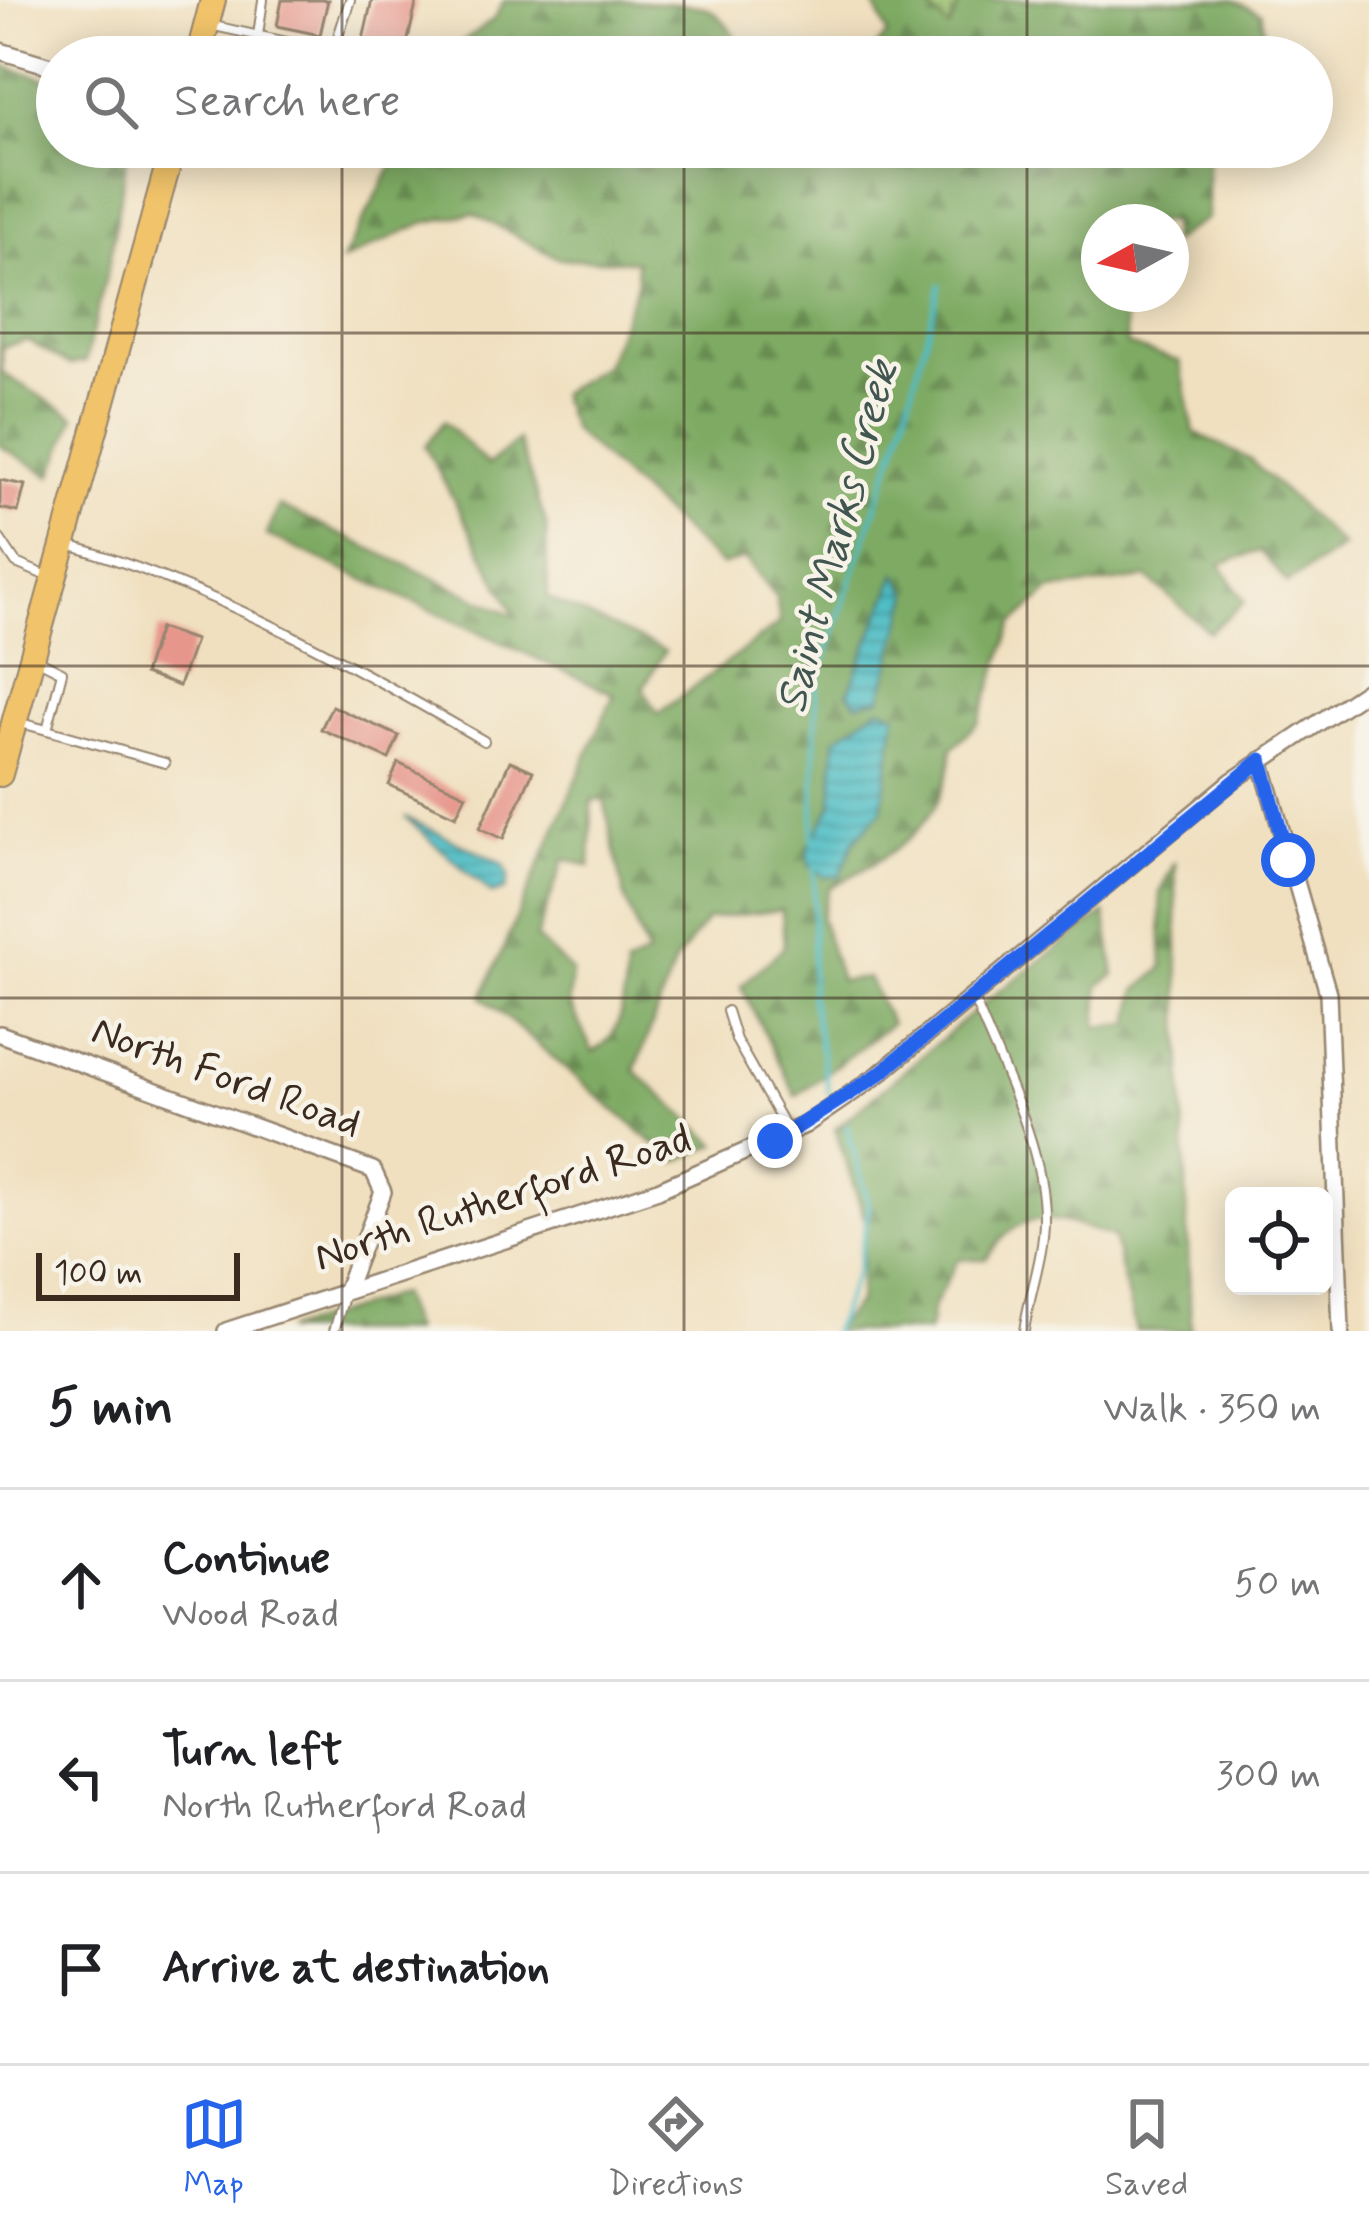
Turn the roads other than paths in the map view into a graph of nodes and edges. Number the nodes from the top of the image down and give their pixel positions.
1 (263, 0) edge
2 (350, 0) edge
3 (210, 12) edge
4 (258, 35) junction
5 (262, 36) edge
6 (338, 36) edge
7 (0, 51) edge
8 (36, 62) edge
9 (167, 168) edge
10 (0, 539) edge
11 (64, 544) junction
12 (54, 579) junction
13 (33, 658) junction
14 (1369, 689) edge
15 (15, 722) junction
16 (47, 730) junction
17 (484, 741) dead end
18 (1261, 760) junction
19 (165, 763) dead end
20 (0, 774) edge
21 (973, 996) junction
22 (727, 1011) dead end
23 (0, 1034) edge
24 (789, 1133) junction
25 (346, 1289) junction
26 (226, 1331) edge
27 (334, 1331) edge
28 (1024, 1331) edge
29 (1341, 1331) edge

1 - 4 lane
2 - 6 lane
3 - 4 lane
4 - 5 lane
7 - 8 street
9 - 11 main road
10 - 12 lane
11 - 12 main road
11 - 17 lane
12 - 13 main road
13 - 15 main road
13 - 16 lane
14 - 18 street, North Rutherford Road
15 - 16 lane
15 - 20 main road
16 - 19 lane
18 - 21 street, North Rutherford Road
18 - 29 street
21 - 24 street, North Rutherford Road
21 - 28 lane
22 - 24 lane
23 - 25 street, North Ford Road
24 - 25 street, North Rutherford Road
25 - 26 street, North Rutherford Road
25 - 27 lane

